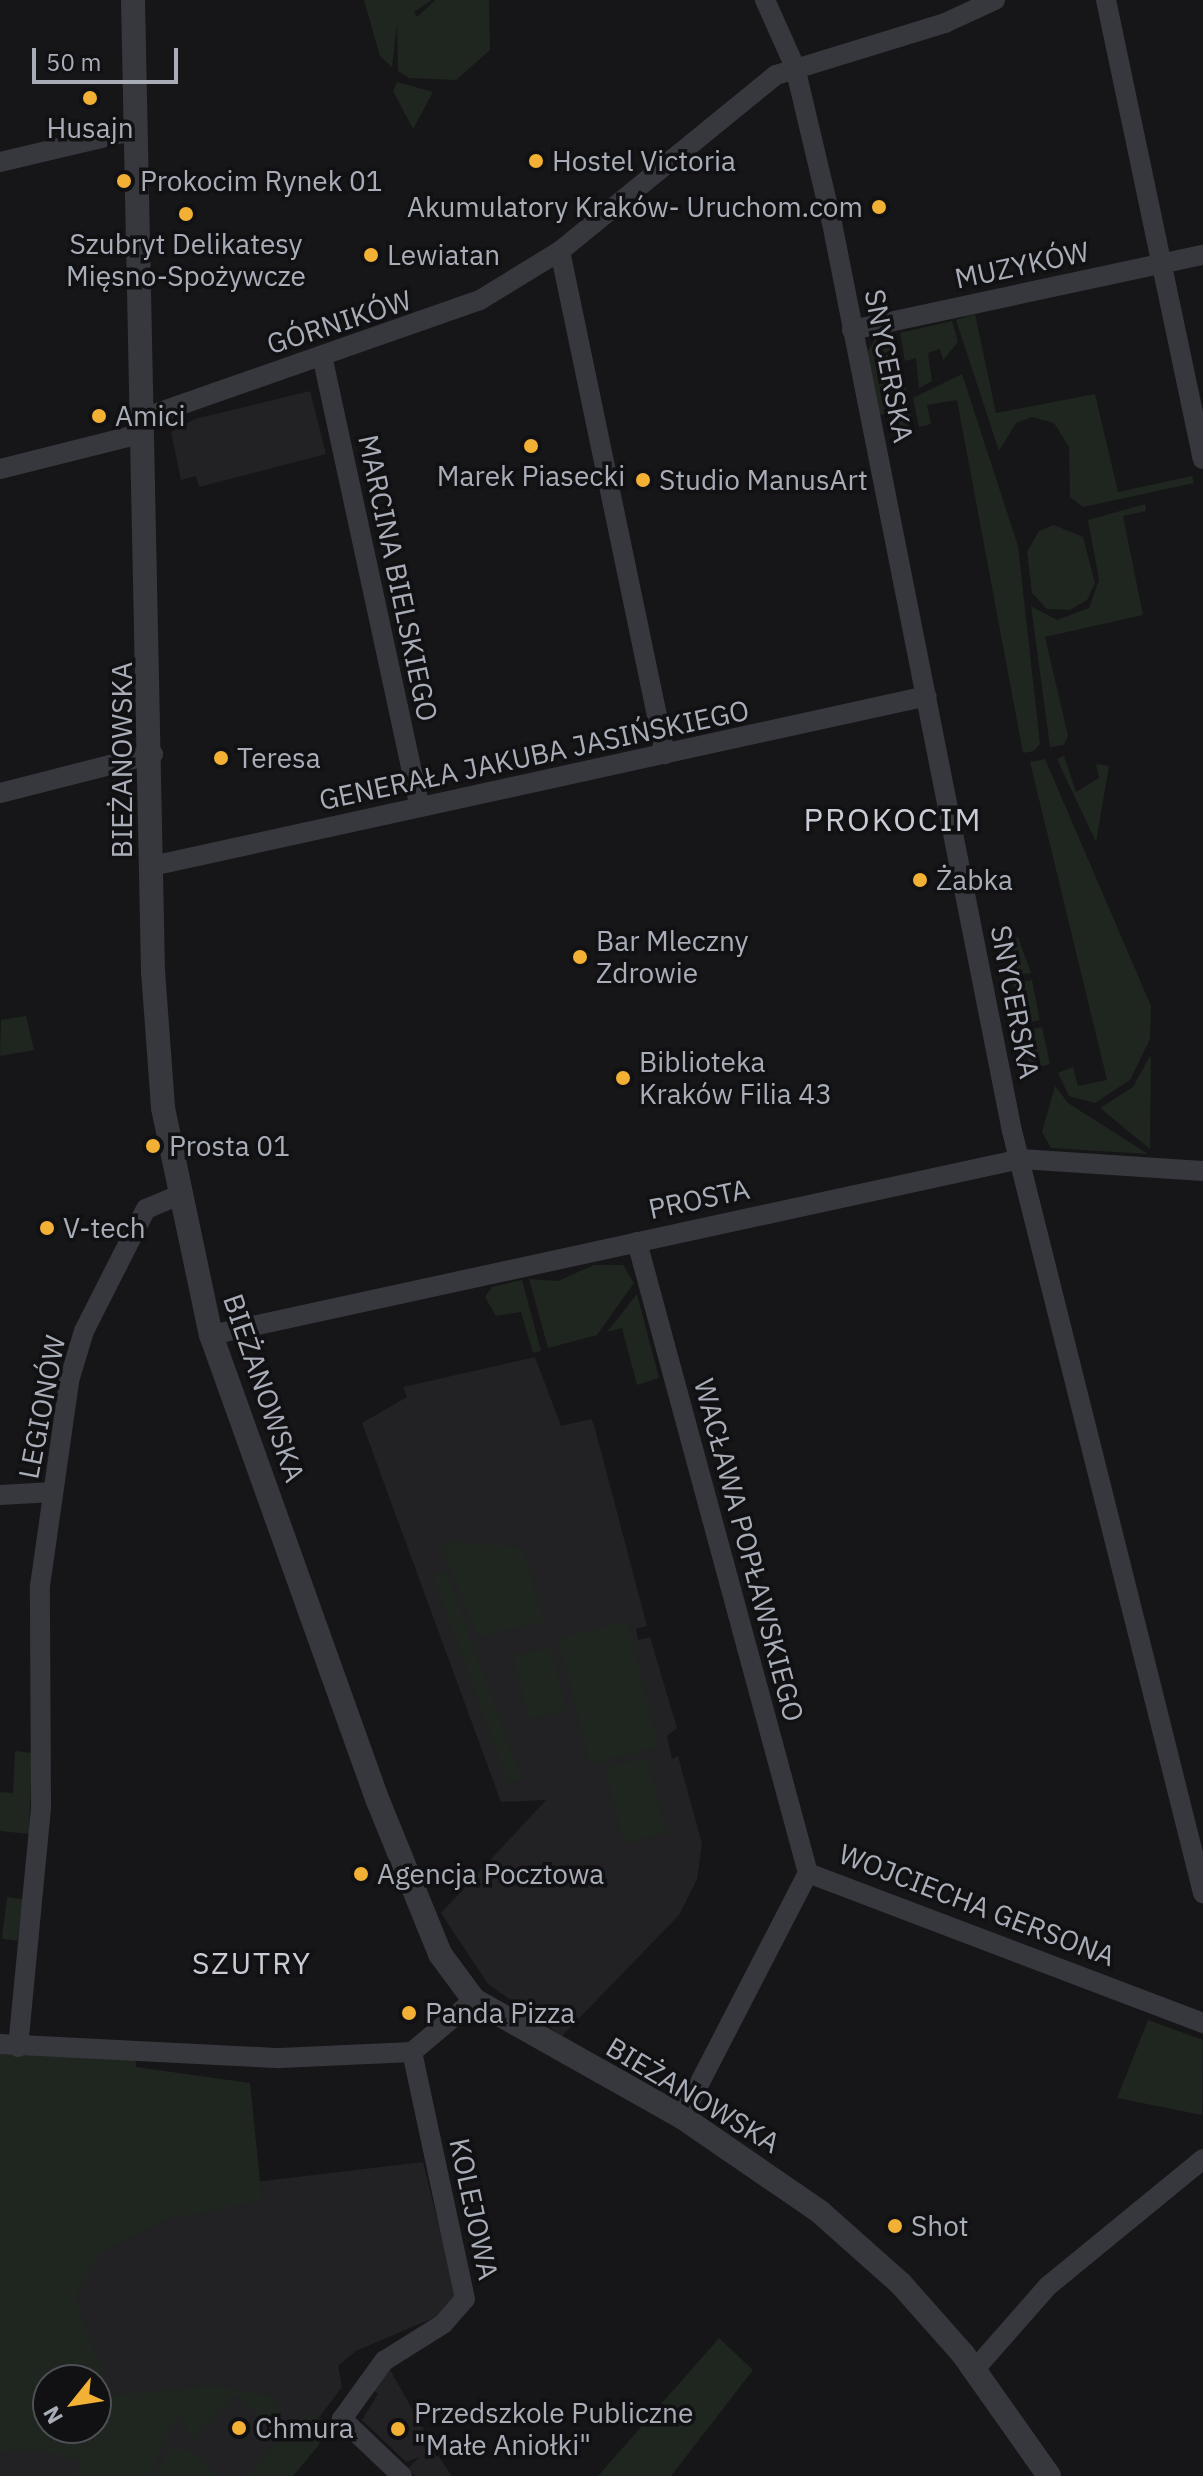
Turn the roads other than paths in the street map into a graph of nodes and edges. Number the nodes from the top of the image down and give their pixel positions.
1 (133, 0) edge
2 (765, 0) edge
3 (995, 0) edge
4 (1106, 0) edge
5 (795, 67) junction
6 (135, 130) junction
7 (0, 162) edge
8 (560, 251) junction
9 (1203, 255) edge
10 (1161, 264) junction
11 (852, 330) junction
12 (323, 360) junction
13 (143, 426) junction
14 (1203, 459) edge
15 (0, 469) edge
16 (927, 696) junction
17 (153, 754) junction
18 (665, 754) junction
19 (0, 793) edge
20 (420, 807) junction
21 (152, 866) junction
22 (1021, 1159) junction
23 (1203, 1171) edge
24 (177, 1196) junction
25 (637, 1242) junction
26 (211, 1335) junction
27 (53, 1492) junction
28 (0, 1495) edge
29 (808, 1873) junction
30 (1203, 1893) edge
31 (474, 2000) junction
32 (1203, 2023) edge
33 (9, 2045) edge
34 (412, 2052) junction
35 (682, 2117) junction
36 (1203, 2159) edge
37 (975, 2369) junction
38 (402, 2476) edge
39 (1049, 2476) edge

1 - 6 street, BIEŻANOWSKA
2 - 5 street, SNYCERSKA
3 - 5 street, GÓRNIKÓW
4 - 10 street
5 - 8 street, GÓRNIKÓW
5 - 11 street, SNYCERSKA
6 - 7 street
6 - 13 street, BIEŻANOWSKA
8 - 12 street, GÓRNIKÓW
8 - 18 street
9 - 10 street, MUZYKÓW
10 - 11 street, MUZYKÓW
10 - 14 street
11 - 16 street, SNYCERSKA
12 - 13 street, GÓRNIKÓW
12 - 20 street, MARCINA BIELSKIEGO
13 - 15 street, GÓRNIKÓW
13 - 17 street, BIEŻANOWSKA
16 - 18 street, GENERAŁA JAKUBA JASIŃSKIEGO
16 - 22 street, SNYCERSKA
17 - 19 street
17 - 21 street, BIEŻANOWSKA
18 - 20 street, GENERAŁA JAKUBA JASIŃSKIEGO
20 - 21 street, GENERAŁA JAKUBA JASIŃSKIEGO
21 - 24 street, BIEŻANOWSKA
22 - 23 street, PROSTA
22 - 25 street, PROSTA
22 - 30 street, SNYCERSKA
24 - 26 street, BIEŻANOWSKA
24 - 27 street, LEGIONÓW
25 - 26 street, PROSTA
25 - 29 street, WACŁAWA POPŁAWSKIEGO
26 - 31 street, BIEŻANOWSKA
27 - 28 street
27 - 33 street, LEGIONÓW
29 - 32 street, WOJCIECHA GERSONA
29 - 35 street, WOJCIECHA GERSONA
31 - 34 street
31 - 35 street, BIEŻANOWSKA
33 - 34 street
34 - 38 street, KOLEJOWA
35 - 37 street, BIEŻANOWSKA
36 - 37 street
37 - 39 street, BIEŻANOWSKA

